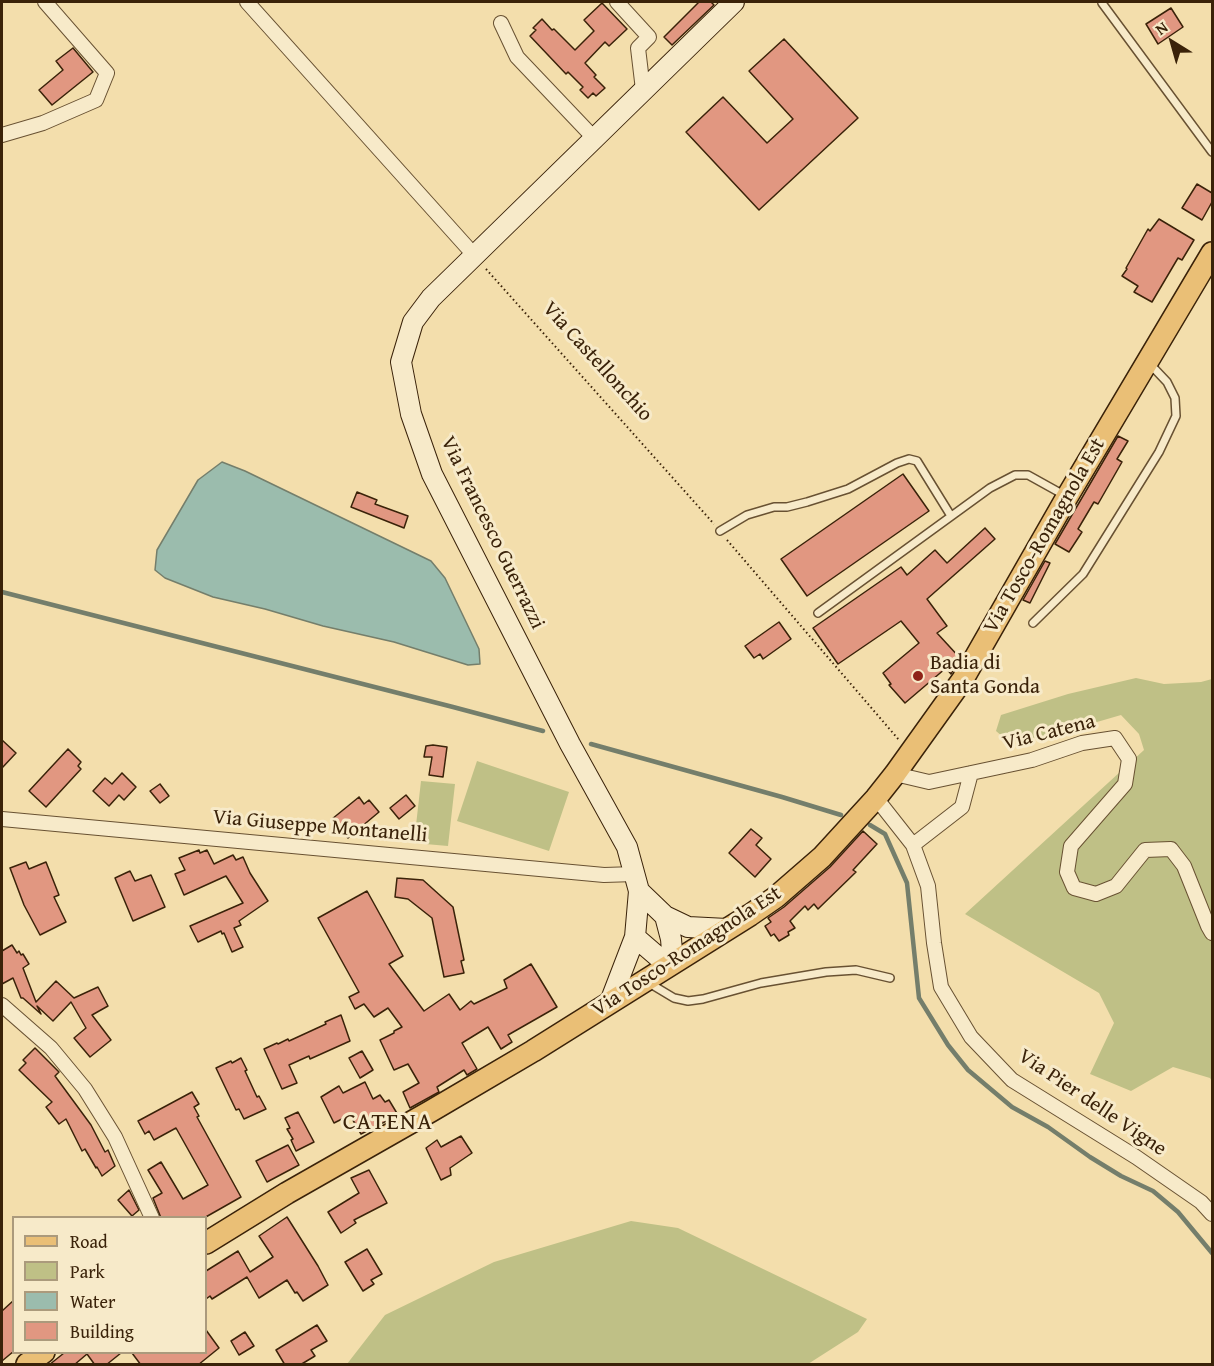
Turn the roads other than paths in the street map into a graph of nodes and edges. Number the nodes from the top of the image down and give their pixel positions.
1 (45, 2) edge
2 (247, 2) edge
3 (734, 2) edge
4 (622, 3) edge
5 (1102, 3) dead end
6 (501, 23) dead end
7 (644, 90) junction
8 (2, 135) edge
9 (594, 138) junction
10 (1212, 153) edge
11 (1212, 253) edge
12 (475, 256) junction
13 (1147, 362) junction
14 (1067, 496) junction
15 (951, 516) junction
16 (720, 531) road end
17 (818, 613) dead end
18 (1034, 623) dead end
19 (971, 773) junction
20 (895, 774) junction
21 (876, 798) junction
22 (2, 819) edge
23 (913, 845) junction
24 (637, 883) junction
25 (664, 916) junction
26 (728, 929) junction
27 (1212, 933) edge
28 (635, 937) junction
29 (672, 964) junction
30 (890, 978) dead end
31 (645, 980) junction
32 (610, 1002) junction
33 (2, 1005) edge
34 (1212, 1214) edge
35 (151, 1216) edge
36 (207, 1242) edge
37 (43, 1354) edge
38 (27, 1365) edge

1 - 8 street
2 - 12 street
3 - 7 main road, Via Francesco Guerrazzi
4 - 7 street
5 - 10 lane
6 - 9 street
7 - 9 main road, Via Francesco Guerrazzi
9 - 12 main road, Via Francesco Guerrazzi
11 - 13 main road, Via Tosco-Romagnola Est
12 - 24 main road, Via Francesco Guerrazzi
13 - 14 main road, Via Tosco-Romagnola Est
13 - 18 lane
14 - 15 lane
14 - 20 main road, Via Tosco-Romagnola Est
15 - 16 lane
15 - 17 lane
19 - 20 street, Via Catena
19 - 23 street
19 - 27 street, Via Catena
20 - 21 main road, Via Tosco-Romagnola Est
21 - 23 street, Via Pier delle Vigne
21 - 26 main road, Via Tosco-Romagnola Est
22 - 24 street, Via Giuseppe Montanelli
23 - 34 street, Via Pier delle Vigne
24 - 25 main road, Via Francesco Guerrazzi
24 - 28 main road, Via Francesco Guerrazzi
25 - 26 main road, Via Francesco Guerrazzi
25 - 29 main road
26 - 29 main road, Via Tosco-Romagnola Est
28 - 29 main road
28 - 32 main road, Via Francesco Guerrazzi
29 - 31 main road, Via Tosco-Romagnola Est
30 - 31 lane
31 - 32 main road, Via Tosco-Romagnola Est
32 - 36 main road, Via Tosco-Romagnola Est
33 - 35 street
37 - 38 main road

